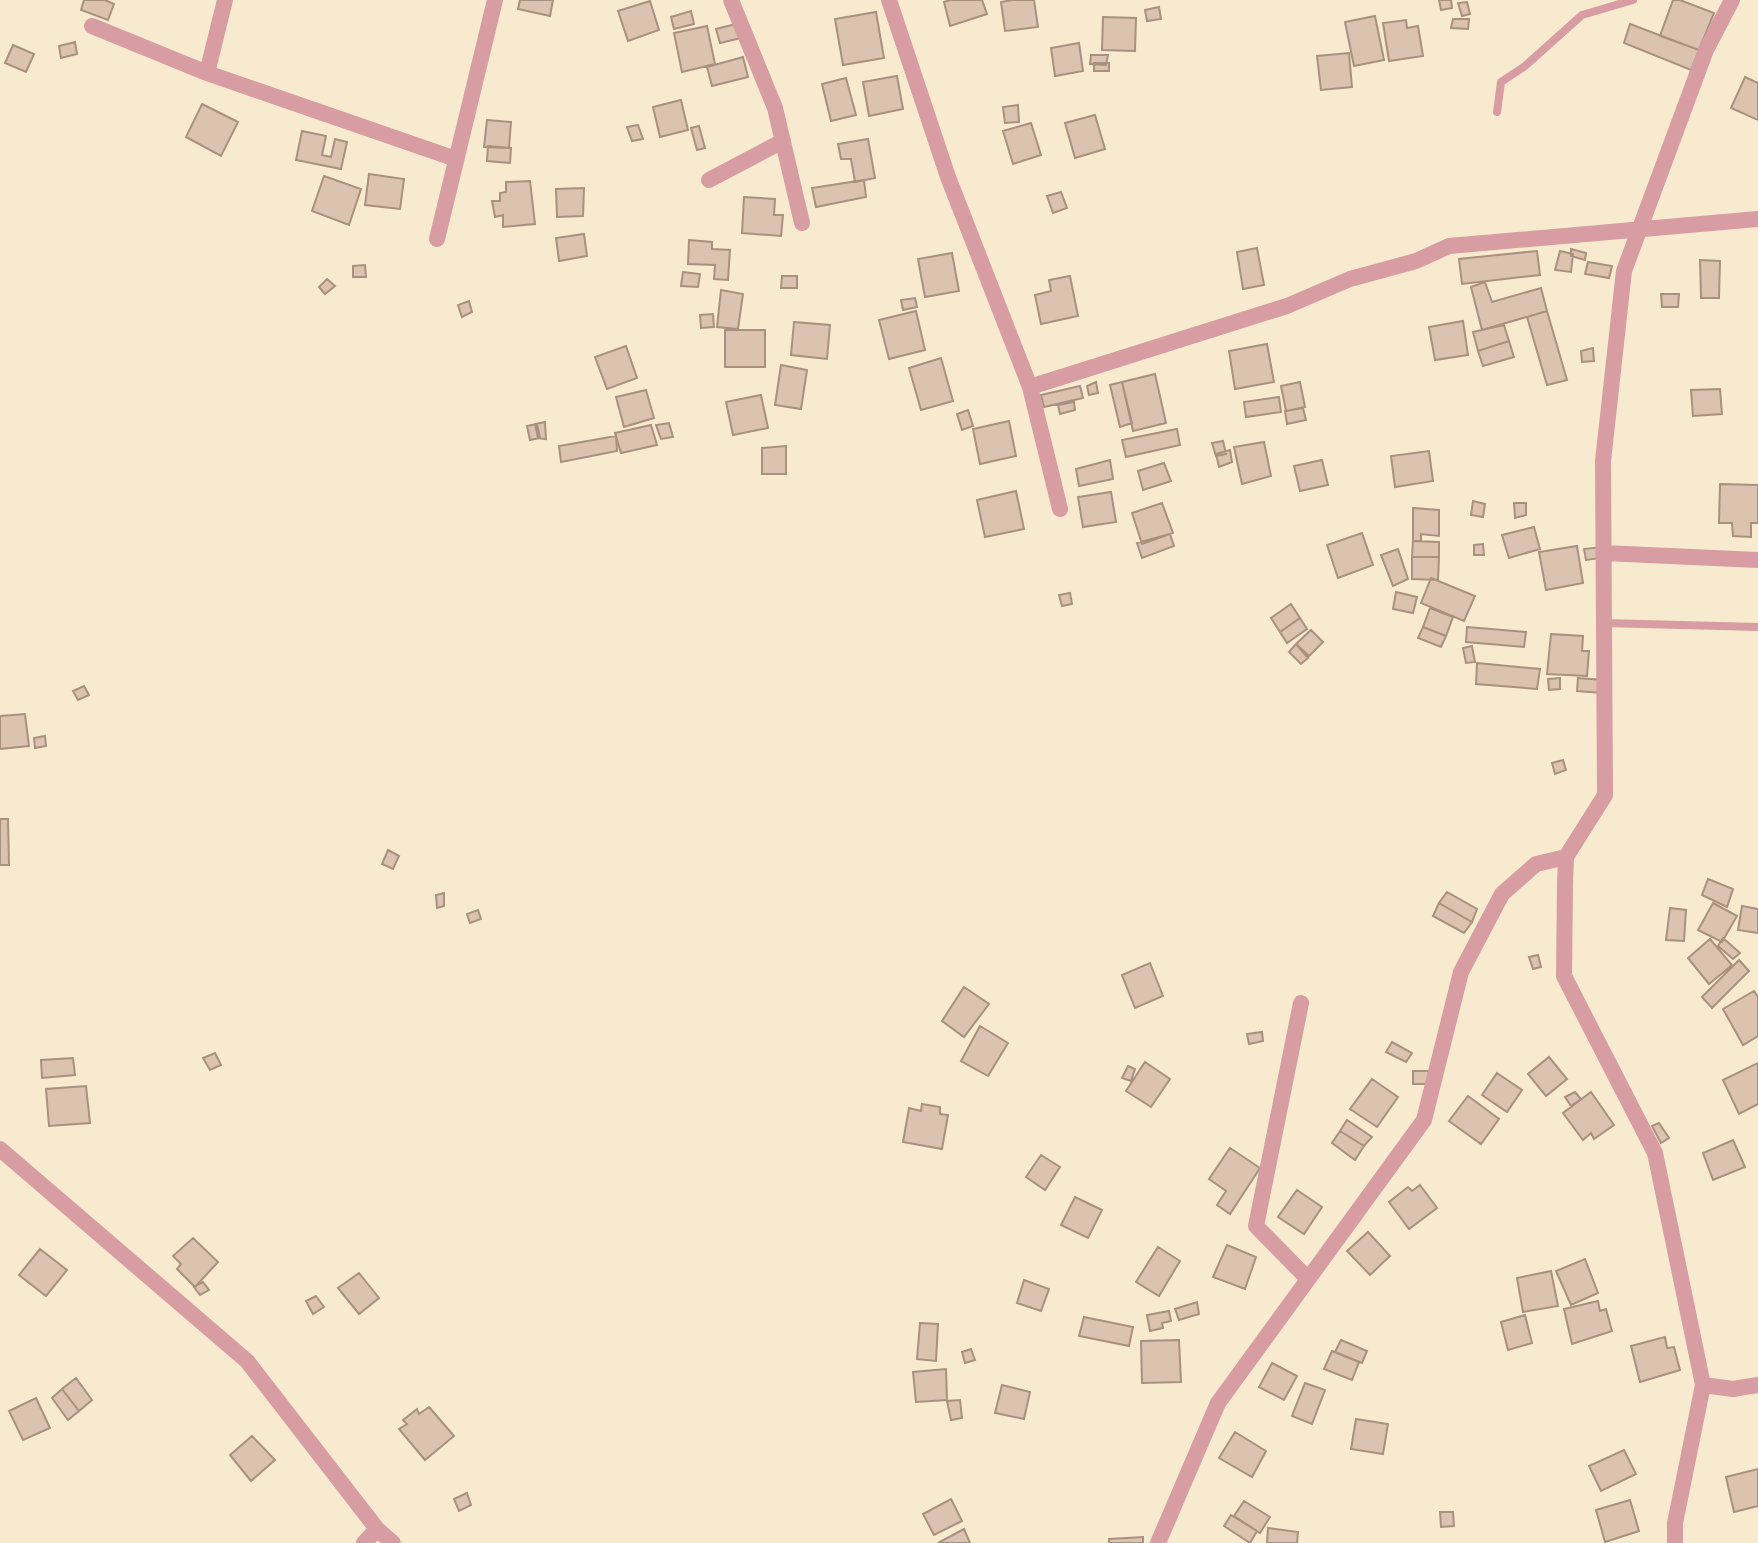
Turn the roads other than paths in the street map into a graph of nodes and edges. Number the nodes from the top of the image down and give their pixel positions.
1 (225, 0) edge
2 (495, 0) edge
3 (731, 0) edge
4 (889, 0) edge
5 (1633, 0) edge
6 (1732, 0) edge
7 (92, 26) dead end
8 (207, 73) junction
9 (1497, 112) dead end
10 (783, 141) junction
11 (456, 159) junction
12 (709, 180) dead end
13 (1758, 219) edge
14 (802, 223) dead end
15 (1639, 229) junction
16 (437, 239) dead end
17 (1030, 387) junction
18 (1060, 509) dead end
19 (1604, 553) junction
20 (1758, 560) edge
21 (1604, 623) junction
22 (1758, 627) edge
23 (1566, 857) junction
24 (1301, 1003) dead end
25 (0, 1149) edge
26 (1307, 1278) junction
27 (1703, 1385) junction
28 (1758, 1385) edge
29 (377, 1529) junction
30 (364, 1543) edge
31 (393, 1543) edge
32 (1158, 1543) edge
33 (1675, 1543) edge

1 - 8 street
2 - 11 street
3 - 10 street
4 - 17 street
5 - 9 lane
6 - 15 street
7 - 8 street
8 - 11 street
10 - 12 street
10 - 14 street
11 - 16 street
13 - 15 street
15 - 17 street
15 - 19 street
17 - 18 street
19 - 20 street
19 - 21 street
21 - 22 lane
21 - 23 street
23 - 26 street
23 - 27 street
24 - 26 street
25 - 29 street
26 - 32 street
27 - 28 street
27 - 33 street
29 - 30 street
29 - 31 street

